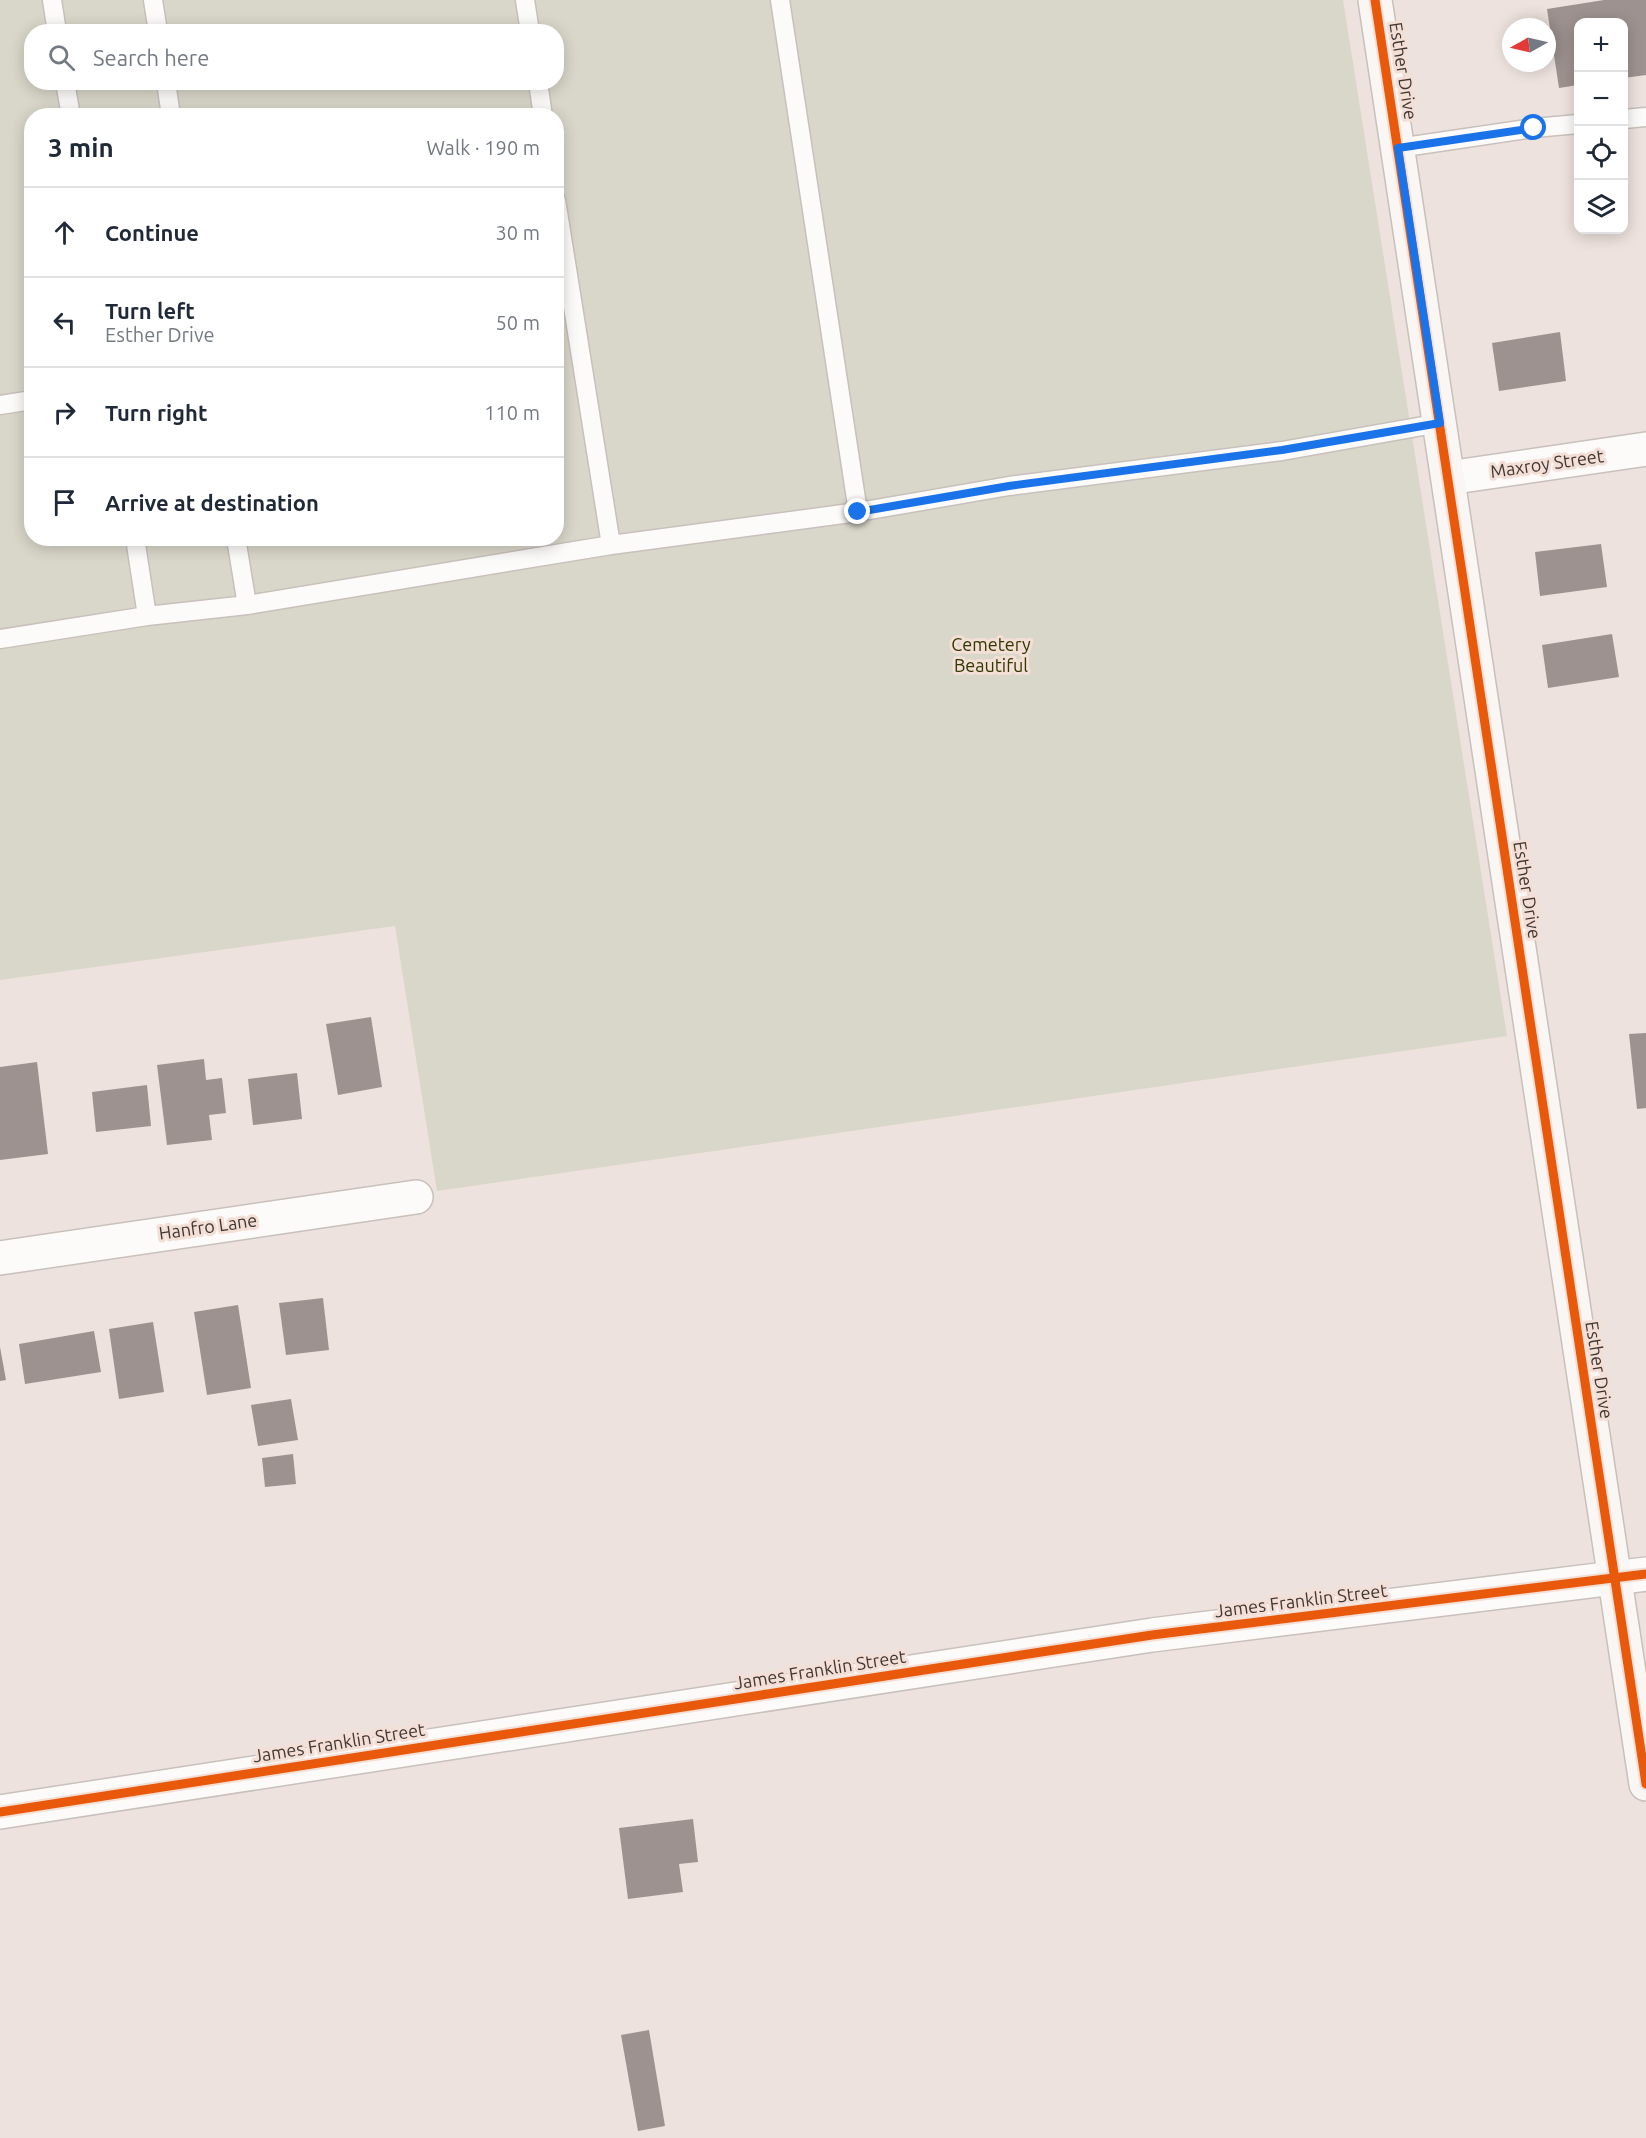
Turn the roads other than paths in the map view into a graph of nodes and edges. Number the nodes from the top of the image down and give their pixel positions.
1 (52, 0) edge
2 (153, 0) edge
3 (525, 0) edge
4 (780, 0) edge
5 (1375, 0) edge
6 (56, 24) edge
7 (157, 24) edge
8 (529, 24) edge
9 (66, 90) edge
10 (167, 90) edge
11 (539, 90) edge
12 (70, 108) edge
13 (170, 108) edge
14 (542, 108) edge
15 (1646, 117) edge
16 (1628, 119) edge
17 (1574, 124) edge
18 (1398, 148) junction
19 (564, 250) edge
20 (24, 401) edge
21 (0, 405) edge
22 (1440, 423) junction
23 (1646, 449) edge
24 (1448, 478) junction
25 (858, 512) junction
26 (611, 545) junction
27 (136, 546) edge
28 (237, 546) edge
29 (247, 604) junction
30 (147, 616) junction
31 (0, 639) edge
32 (416, 1197) dead end
33 (0, 1258) edge
34 (1646, 1574) edge
35 (1614, 1579) junction
36 (1646, 1784) edge
37 (0, 1812) edge

1 - 6 lane
2 - 7 lane
3 - 8 lane
4 - 25 lane
5 - 18 street, Esther Drive
9 - 12 lane
10 - 13 lane
11 - 14 lane
15 - 16 lane
17 - 18 lane
18 - 22 street, Esther Drive
19 - 26 lane
20 - 21 lane
22 - 24 street, Esther Drive
22 - 25 lane
23 - 24 street, Maxroy Street
24 - 35 street, Esther Drive
25 - 26 lane
26 - 29 lane
27 - 30 lane
28 - 29 lane
29 - 30 lane
30 - 31 lane
32 - 33 street, Hanfro Lane
34 - 35 street, James Franklin Street
35 - 36 street, Esther Drive
35 - 37 street, James Franklin Street

